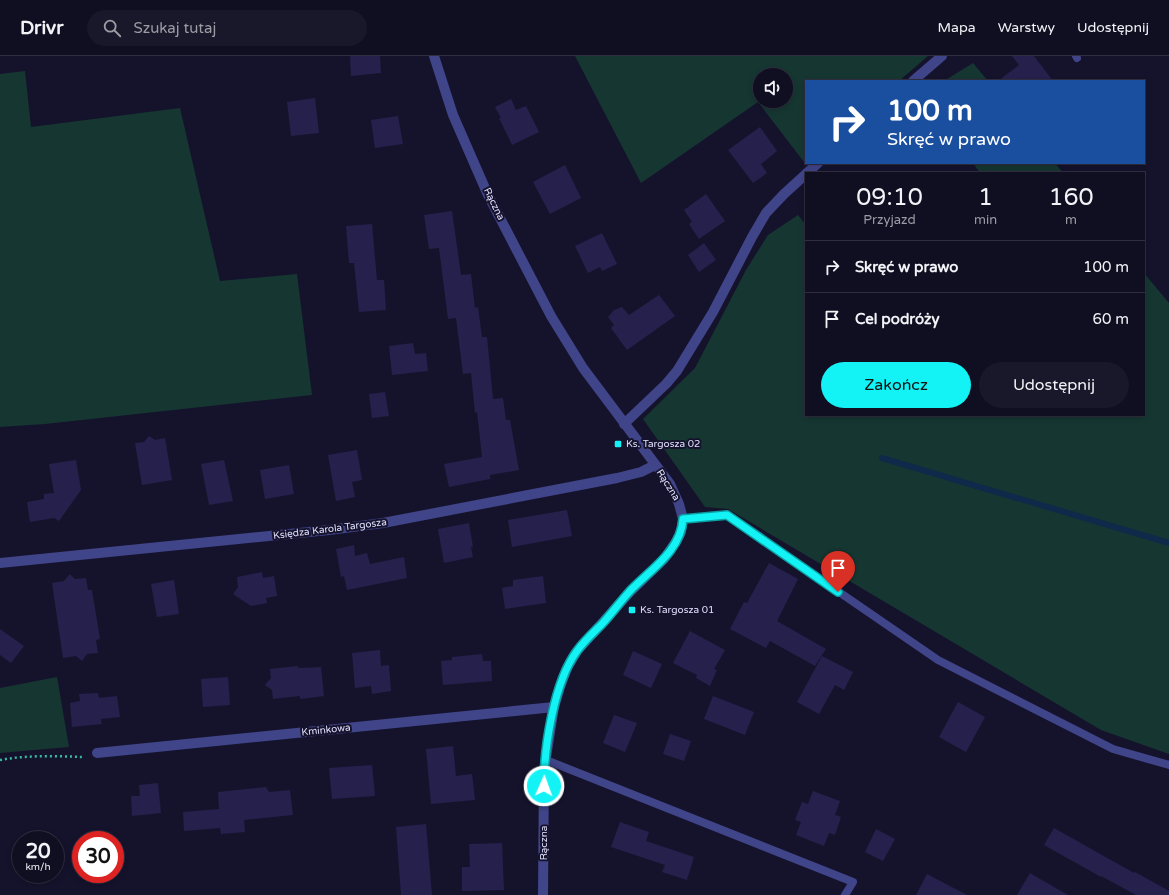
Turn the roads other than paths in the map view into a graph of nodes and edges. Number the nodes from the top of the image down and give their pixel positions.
1 (434, 56) edge
2 (942, 56) edge
3 (914, 80) edge
4 (817, 164) edge
5 (807, 172) edge
6 (805, 174) edge
7 (624, 424) junction
8 (655, 464) junction
9 (683, 519) junction
10 (0, 563) edge
11 (554, 707) junction
12 (97, 753) road end
13 (546, 760) junction
14 (1169, 765) edge
15 (543, 895) edge
16 (845, 895) edge

1 - 7 street, Rączna
2 - 3 street
4 - 5 street
6 - 7 street
7 - 8 street, Rączna
8 - 9 street, Rączna
8 - 10 street, Księdza Karola Targosza
9 - 11 street, Rączna
9 - 14 lane
11 - 12 street, Kminkowa
11 - 13 street, Rączna
13 - 15 street, Rączna
13 - 16 lane

